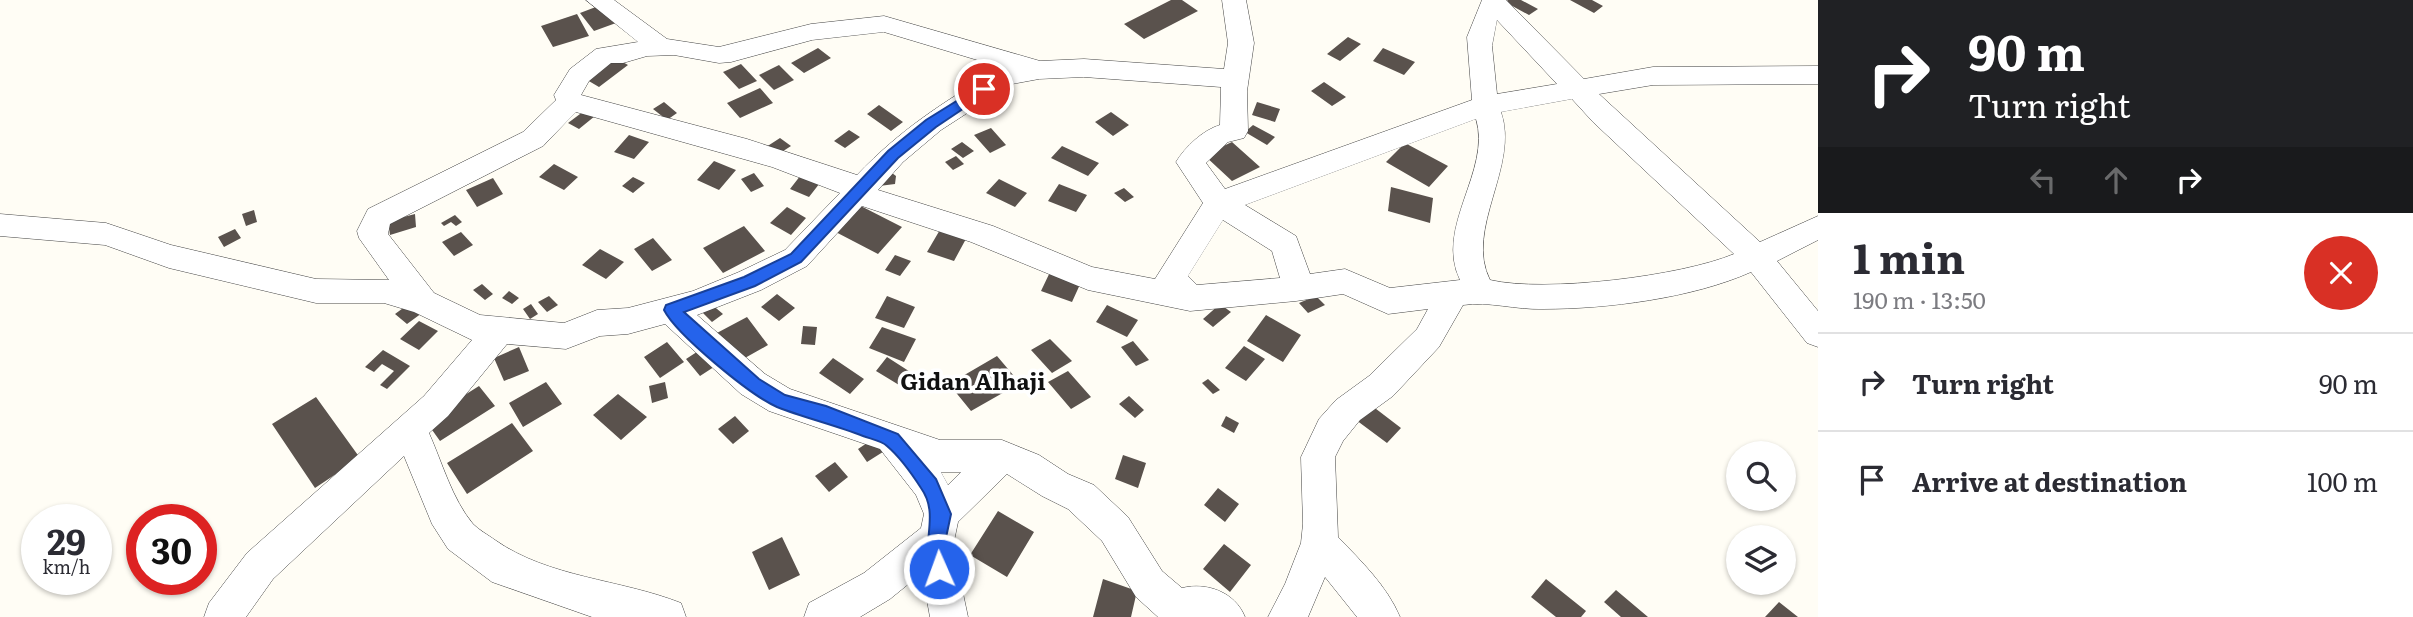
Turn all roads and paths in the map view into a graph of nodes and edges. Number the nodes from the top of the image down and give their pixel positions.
1 (598, 0) edge
2 (1234, 0) edge
3 (1494, 1) edge
4 (661, 47) junction
5 (1039, 70) junction
6 (1818, 75) edge
7 (1236, 79) junction
8 (1577, 90) junction
9 (571, 101) junction
10 (1486, 105) junction
11 (854, 193) junction
12 (1219, 203) junction
13 (0, 225) edge
14 (1818, 227) edge
15 (1756, 257) junction
16 (1296, 289) junction
17 (1467, 291) junction
18 (1190, 298) junction
19 (424, 302) junction
20 (671, 310) junction
21 (499, 331) junction
22 (1818, 334) edge
23 (410, 428) junction
24 (892, 439) junction
25 (1002, 456) junction
26 (939, 526) junction
27 (1319, 543) junction
28 (1171, 611) edge
29 (223, 617) edge
30 (667, 617) edge
31 (823, 617) edge
32 (949, 617) edge
33 (1226, 617) edge
34 (1287, 617) edge
35 (1381, 617) edge

1 - 4 street
2 - 7 street
3 - 8 street
3 - 10 street
4 - 5 street
4 - 9 street
5 - 7 street
5 - 11 street
6 - 8 street
7 - 12 street
8 - 10 street
8 - 15 street
9 - 11 street
9 - 19 street
10 - 12 street
10 - 17 street
11 - 18 street
11 - 20 street
12 - 16 street
12 - 18 street
13 - 19 street
14 - 15 street
15 - 17 street
15 - 22 street
16 - 17 street
16 - 18 street
17 - 27 street
19 - 21 street
20 - 21 street
20 - 24 street
21 - 23 street
23 - 29 street
23 - 30 street
24 - 25 street
24 - 26 street
25 - 26 street
25 - 28 street
26 - 31 street
26 - 32 street
27 - 34 street
27 - 35 street
28 - 33 street

